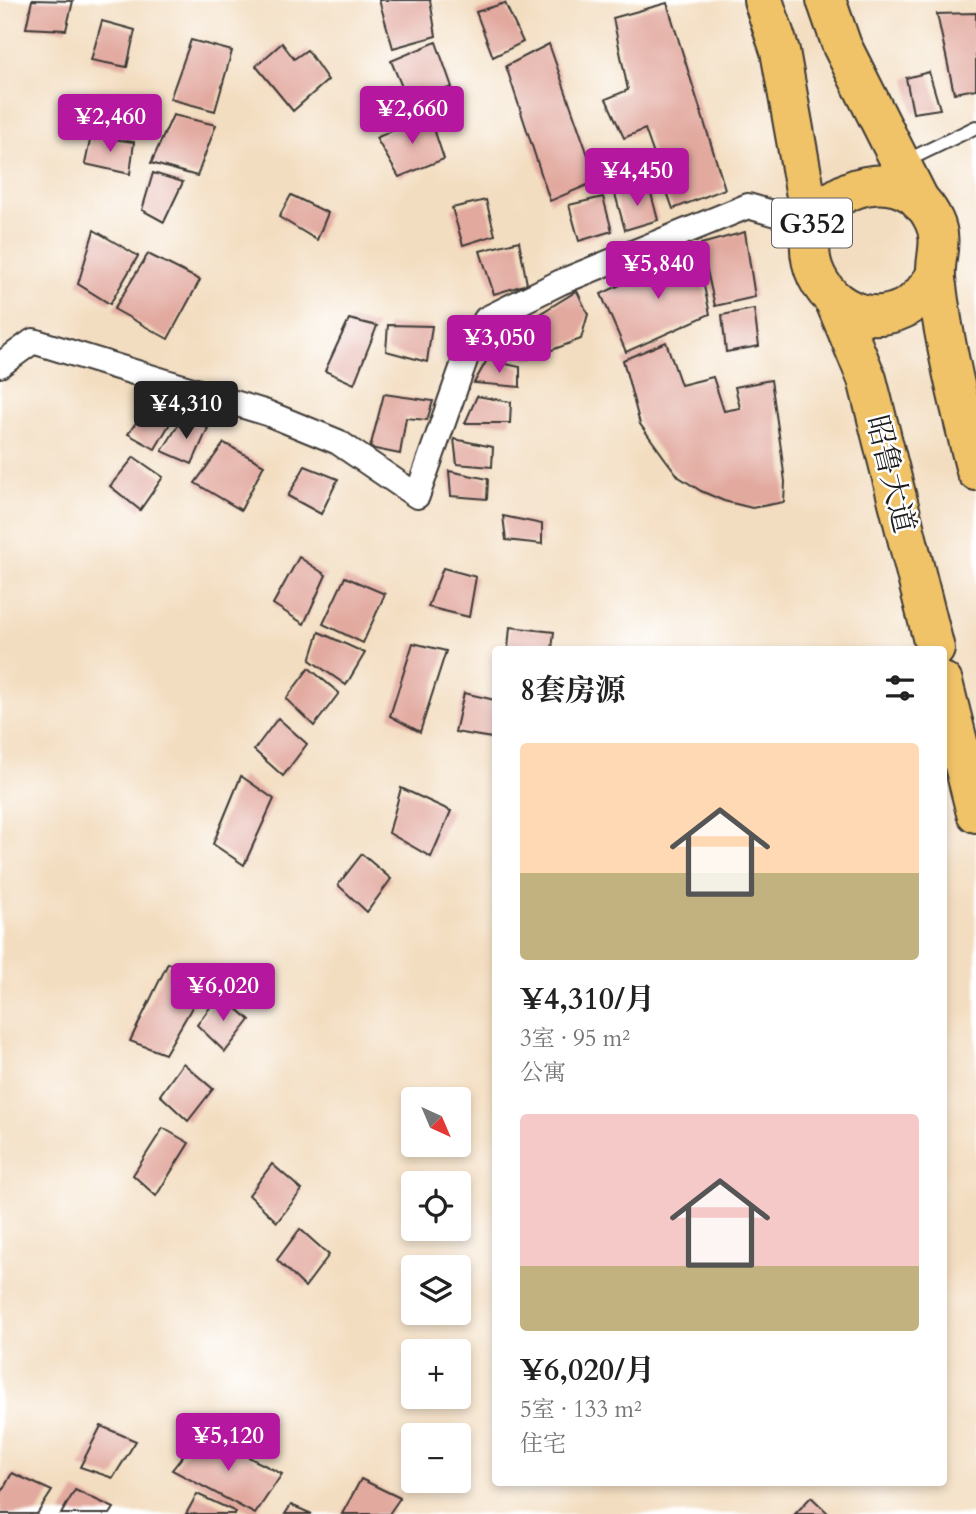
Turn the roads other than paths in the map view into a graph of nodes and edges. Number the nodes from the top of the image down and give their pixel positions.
1 (763, 0) edge
2 (826, 0) edge
3 (976, 127) edge
4 (902, 164) junction
5 (921, 203) junction
6 (811, 225) junction
7 (936, 275) junction
8 (835, 302) junction
9 (0, 365) edge
10 (976, 471) edge
11 (934, 646) edge
12 (947, 698) edge
13 (976, 813) edge

1 - 6 highway, 昭鲁大道 / G352
2 - 4 highway
3 - 4 lane
4 - 5 highway
5 - 6 highway, G352
5 - 7 highway
6 - 8 highway, 昭鲁大道 / G352
6 - 9 street
7 - 8 highway
7 - 10 highway
8 - 11 highway, 昭鲁大道 / G352
12 - 13 highway

